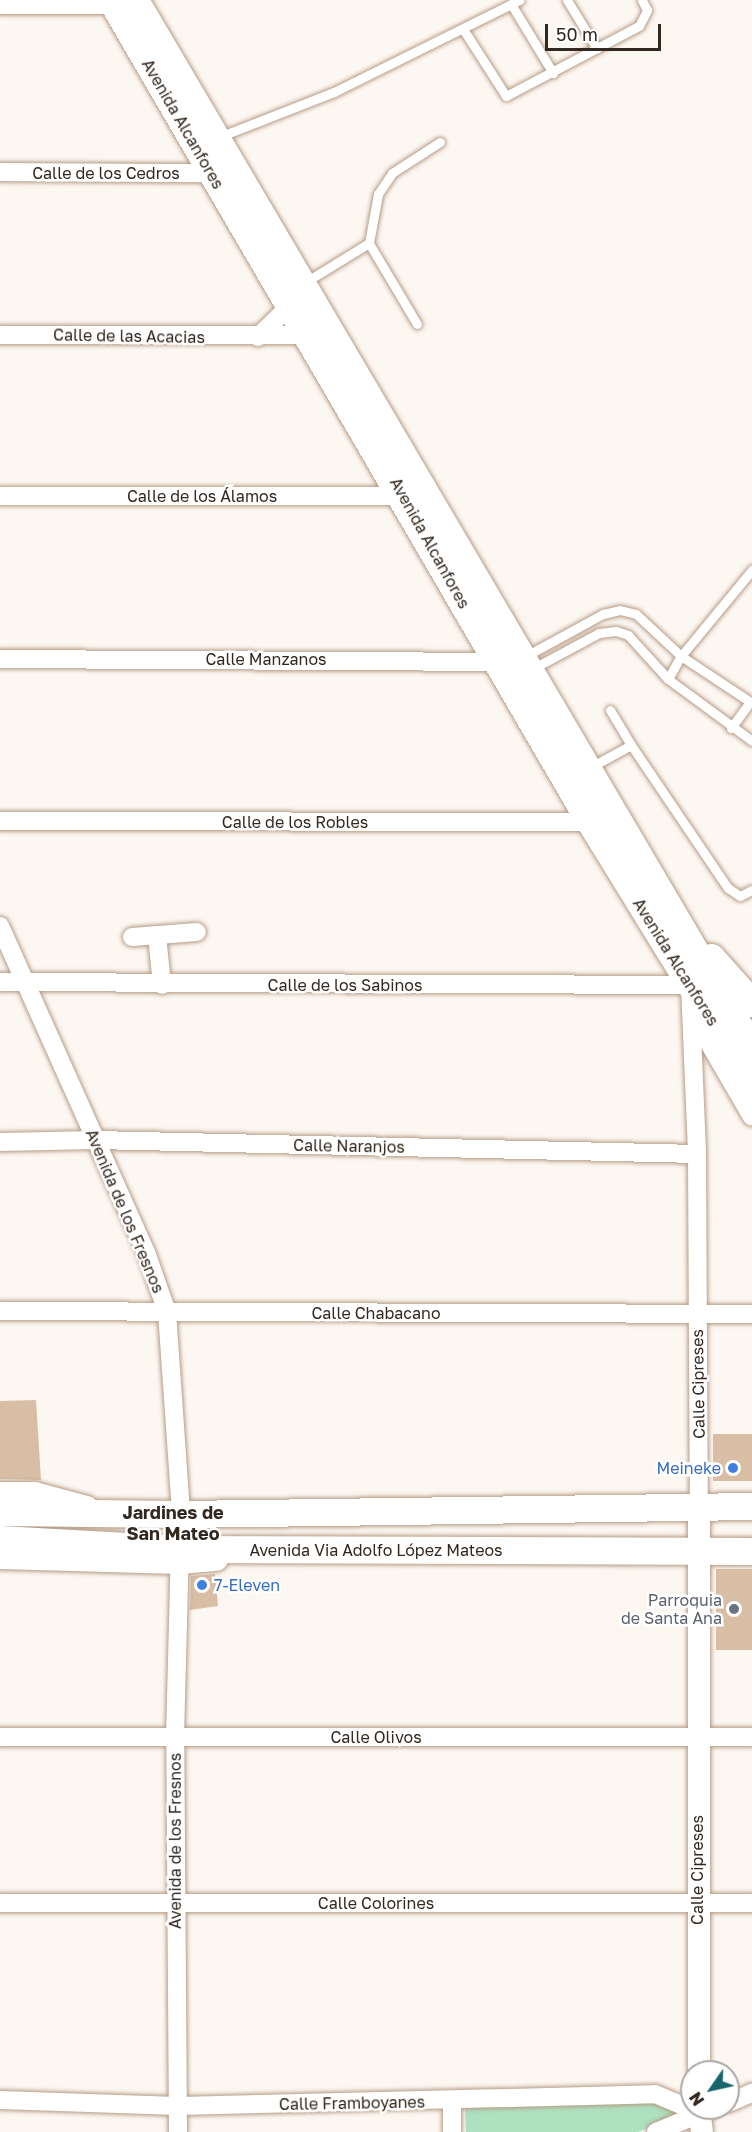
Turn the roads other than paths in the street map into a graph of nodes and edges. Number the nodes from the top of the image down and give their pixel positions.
1 (567, 0) edge
2 (642, 0) edge
3 (120, 1) edge
4 (515, 2) edge
5 (0, 5) edge
6 (463, 29) junction
7 (597, 49) junction
8 (553, 74) junction
9 (217, 138) junction
10 (440, 142) dead end
11 (0, 172) edge
12 (211, 173) junction
13 (369, 243) junction
14 (300, 294) junction
15 (417, 324) dead end
16 (0, 335) edge
17 (309, 335) junction
18 (258, 337) junction
19 (0, 496) edge
20 (403, 496) junction
21 (752, 570) edge
22 (583, 625) junction
23 (590, 638) junction
24 (681, 656) junction
25 (0, 659) edge
26 (495, 659) junction
27 (527, 664) junction
28 (668, 679) junction
29 (751, 703) edge
30 (610, 710) dead end
31 (731, 728) junction
32 (752, 741) edge
33 (631, 745) junction
34 (587, 769) junction
35 (0, 821) edge
36 (590, 822) junction
37 (752, 890) edge
38 (666, 906) junction
39 (0, 926) edge
40 (197, 932) dead end
41 (157, 935) junction
42 (132, 937) dead end
43 (0, 982) edge
44 (24, 982) junction
45 (162, 985) junction
46 (690, 985) junction
47 (752, 1003) edge
48 (694, 1018) junction
49 (752, 1048) edge
50 (752, 1085) edge
51 (752, 1117) edge
52 (95, 1140) junction
53 (0, 1142) edge
54 (697, 1154) junction
55 (0, 1311) edge
56 (167, 1312) junction
57 (752, 1314) edge
58 (697, 1316) junction
59 (0, 1493) edge
60 (752, 1506) edge
61 (699, 1507) junction
62 (0, 1512) edge
63 (109, 1513) junction
64 (181, 1514) junction
65 (0, 1539) edge
66 (699, 1551) junction
67 (752, 1551) edge
68 (180, 1556) junction
69 (0, 1558) edge
70 (0, 1737) edge
71 (175, 1737) junction
72 (697, 1737) junction
73 (752, 1737) edge
74 (0, 1902) edge
75 (176, 1903) junction
76 (697, 1903) junction
77 (752, 1903) edge
78 (699, 2060) edge
79 (0, 2100) edge
80 (452, 2101) junction
81 (680, 2105) edge
82 (178, 2106) junction
83 (690, 2120) edge
84 (178, 2132) edge
85 (452, 2132) edge
86 (656, 2132) edge

1 - 7 lane
2 - 7 lane
3 - 5 street
3 - 9 main road, Avenida Alcanfores
3 - 12 main road, Avenida Alcanfores
4 - 6 lane
4 - 8 lane
6 - 8 lane
6 - 9 lane
7 - 8 lane
9 - 14 main road, Avenida Alcanfores
10 - 13 lane
11 - 12 street, Calle de los Cedros
12 - 14 main road, Avenida Alcanfores
13 - 14 lane
13 - 15 lane
14 - 17 main road, Avenida Alcanfores
14 - 18 street
14 - 27 main road, Avenida Alcanfores
16 - 18 street, Calle de las Acacias
17 - 18 street, Calle de las Acacias
17 - 20 main road, Avenida Alcanfores
19 - 20 street, Calle de los Álamos
20 - 26 main road, Avenida Alcanfores
21 - 24 lane
22 - 23 lane
22 - 24 lane
22 - 27 lane
23 - 27 lane
23 - 28 lane
24 - 28 lane
24 - 29 lane
25 - 26 street, Calle Manzanos
26 - 27 street, Calle Manzanos
26 - 36 main road, Avenida Alcanfores
27 - 34 main road, Avenida Alcanfores
28 - 31 lane
29 - 31 lane
30 - 33 lane
31 - 32 lane
33 - 34 lane
33 - 37 lane
34 - 38 main road, Avenida Alcanfores
35 - 36 street, Calle de los Robles
36 - 46 main road, Avenida Alcanfores
38 - 47 main road
38 - 49 main road, Avenida Alcanfores
39 - 44 street, Avenida de los Fresnos
40 - 41 street
41 - 42 street
41 - 45 street
43 - 44 street, Calle de los Sabinos
44 - 45 street, Calle de los Sabinos
44 - 52 street, Avenida de los Fresnos
45 - 46 street, Calle de los Sabinos
46 - 48 street, Calle Cipreses
46 - 50 main road, Avenida Alcanfores
48 - 51 street, Avenida Alcanfores
48 - 54 street, Calle Cipreses
52 - 53 street, Calle Naranjos
52 - 54 street, Calle Naranjos
52 - 56 street, Avenida de los Fresnos
54 - 58 street, Calle Cipreses
55 - 56 street, Calle Chabacano
56 - 58 street, Calle Chabacano
56 - 64 street, Avenida de los Fresnos
57 - 58 street, Calle Chabacano
58 - 61 street, Calle Cipreses
59 - 63 street
60 - 61 main road
61 - 64 main road
61 - 66 street, Calle Cipreses
62 - 63 main road
63 - 64 main road
64 - 68 street
65 - 68 main road, Avenida Via Adolfo López Mateos
66 - 67 main road, Avenida Via Adolfo López Mateos
66 - 68 main road, Avenida Via Adolfo López Mateos
66 - 72 street, Calle Cipreses
68 - 69 street
68 - 71 street, Avenida de los Fresnos
70 - 71 street, Calle Olivos
71 - 72 street, Calle Olivos
71 - 75 street, Avenida de los Fresnos
72 - 73 street, Calle Olivos
72 - 76 street, Calle Cipreses
74 - 75 street, Calle Colorines
75 - 76 street, Calle Colorines
75 - 82 street, Avenida de los Fresnos
76 - 77 street, Calle Colorines
76 - 78 street, Calle Cipreses
79 - 82 street, Calle Framboyanes
80 - 81 street, Calle Framboyanes
80 - 82 street, Calle Framboyanes
80 - 85 street
82 - 84 street, Avenida de los Fresnos
83 - 86 street

